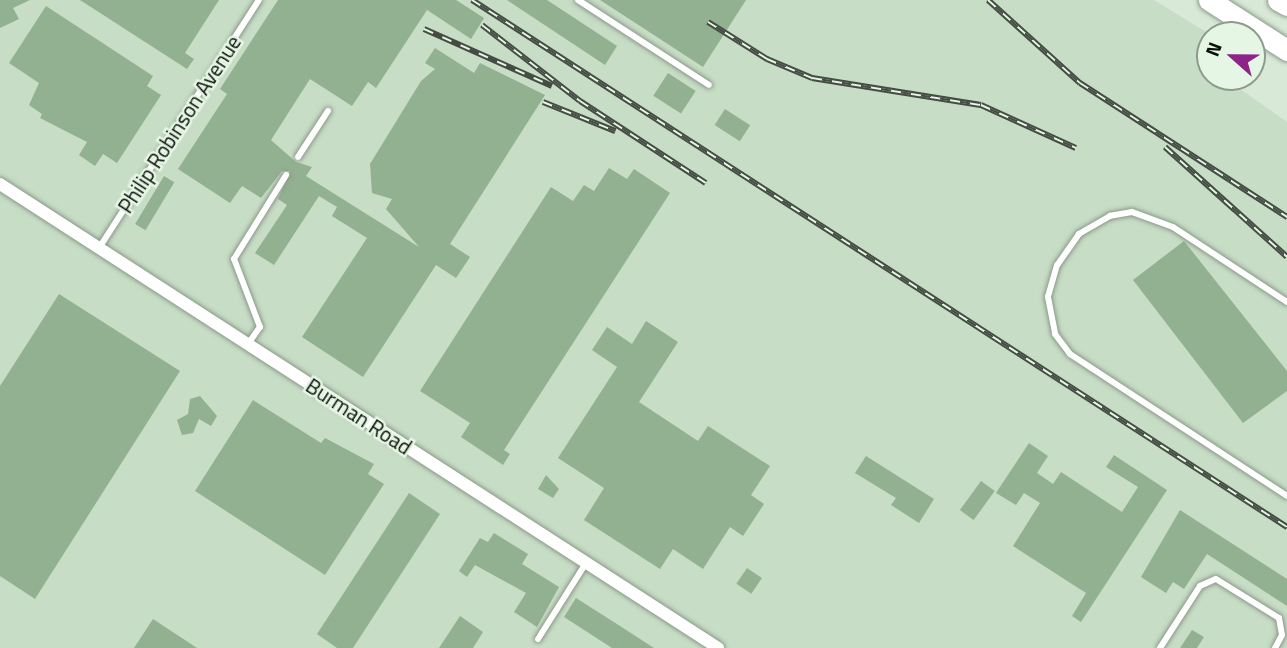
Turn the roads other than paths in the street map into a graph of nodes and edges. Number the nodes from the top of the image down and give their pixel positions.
1 (259, 0) edge
2 (578, 0) edge
3 (1209, 0) edge
4 (1278, 0) edge
5 (1287, 5) edge
6 (1287, 50) edge
7 (709, 85) dead end
8 (328, 111) dead end
9 (298, 157) dead end
10 (286, 175) dead end
11 (0, 184) edge
12 (99, 248) junction
13 (1287, 302) edge
14 (248, 344) junction
15 (1287, 496) edge
16 (586, 563) junction
17 (537, 639) dead end
18 (718, 648) edge
19 (1160, 648) edge
20 (1275, 648) edge

1 - 12 lane, Philip Robinson Avenue
2 - 7 lane
3 - 6 highway
4 - 5 highway
8 - 9 lane
10 - 14 lane
11 - 12 street, Burman Road
12 - 14 street, Burman Road
13 - 15 lane
14 - 16 street, Burman Road
16 - 17 lane
16 - 18 street, Burman Road
19 - 20 lane

